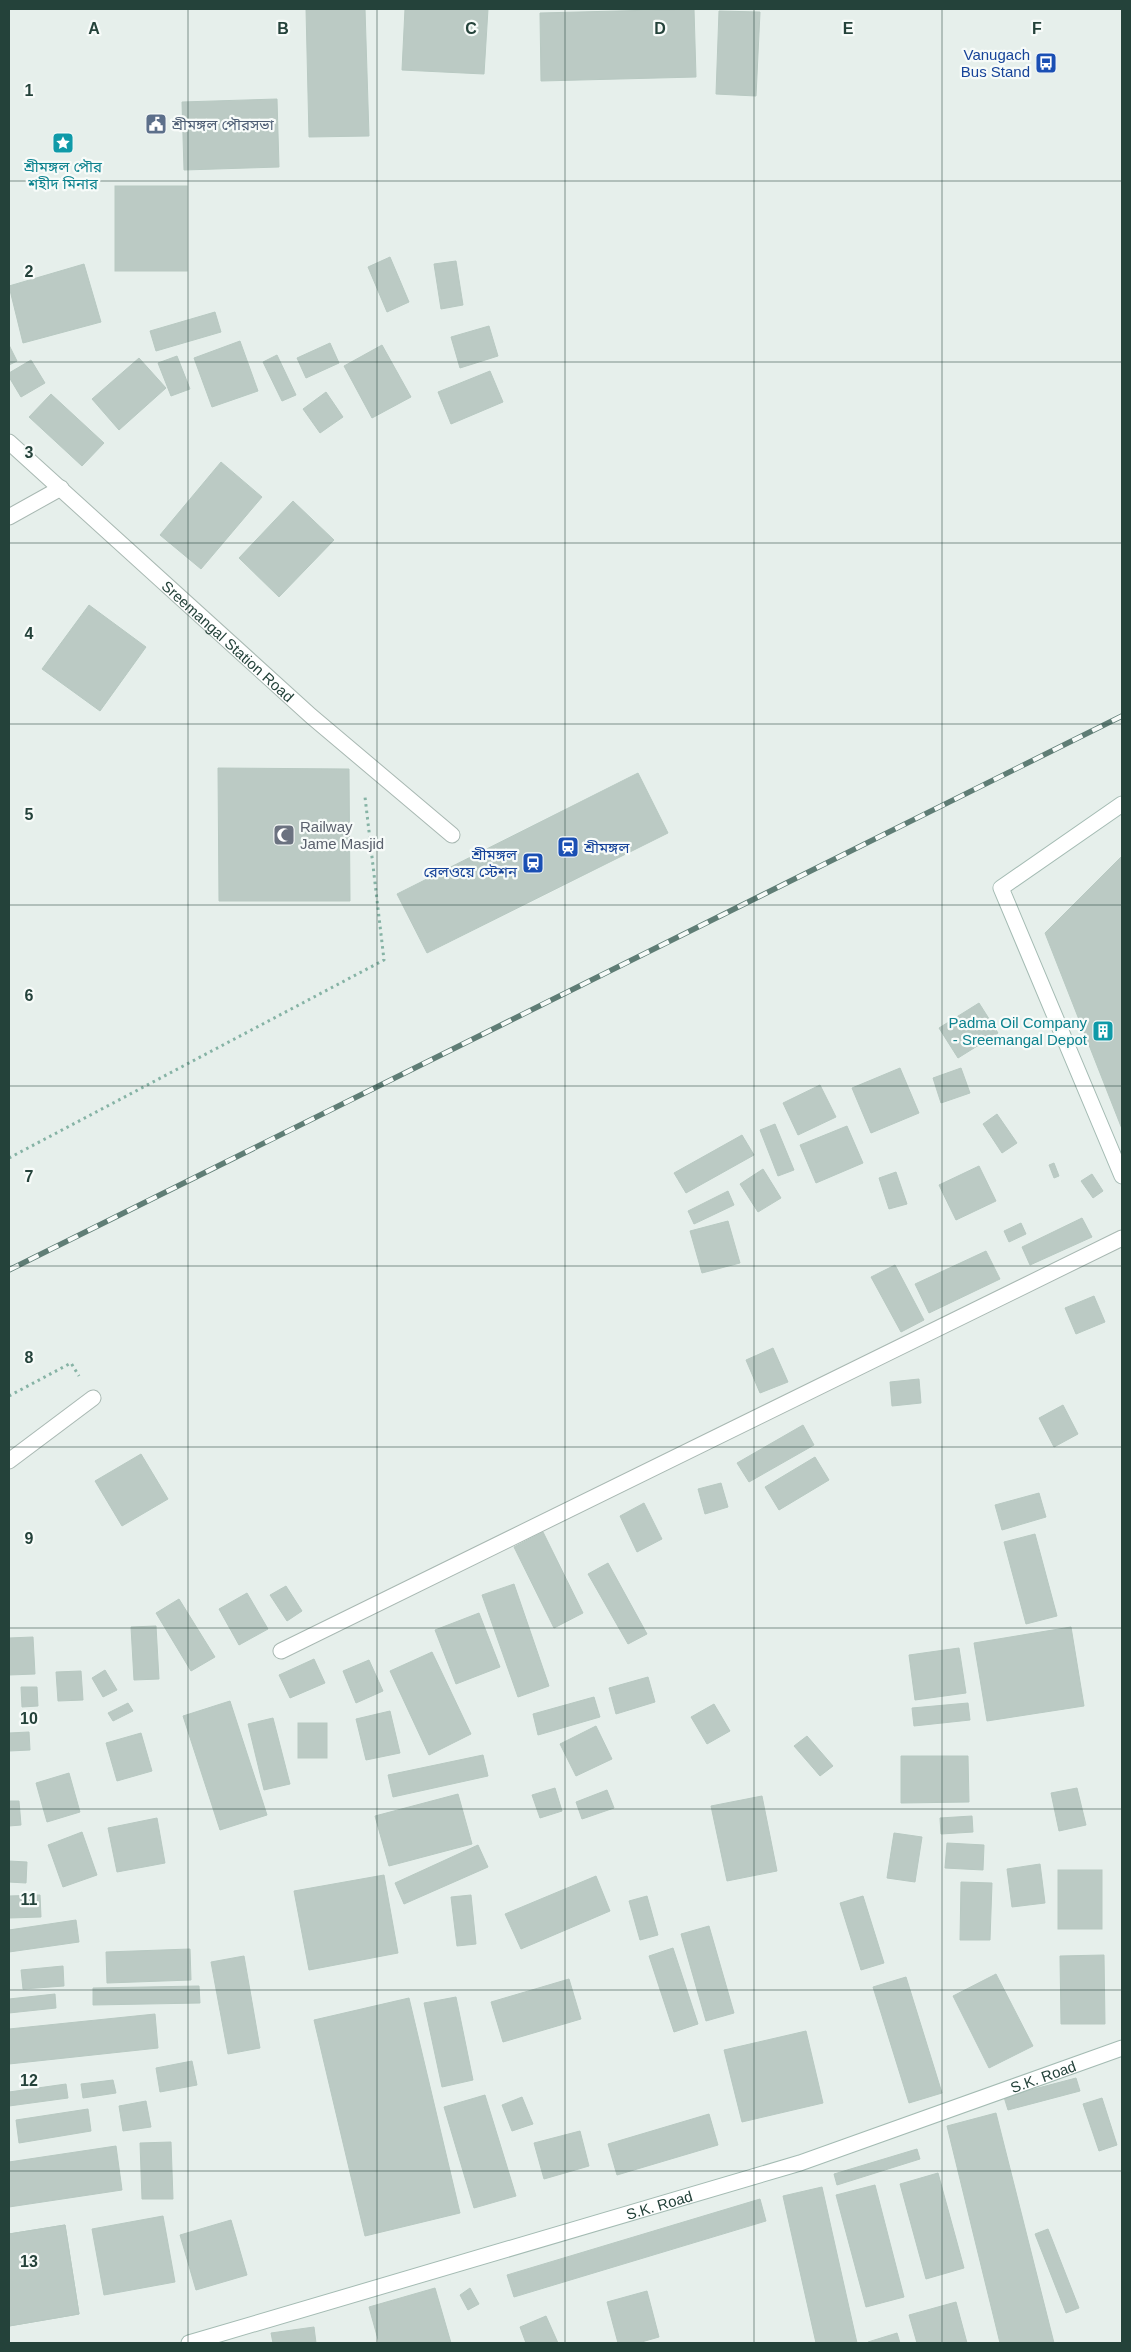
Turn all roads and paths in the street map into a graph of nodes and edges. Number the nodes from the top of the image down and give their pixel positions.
1 (9, 442) edge
2 (61, 488) junction
3 (9, 517) edge
4 (361, 756) junction
5 (1122, 804) edge
6 (452, 835) dead end
7 (9, 1158) edge
8 (1122, 1176) edge
9 (1122, 1238) edge
10 (71, 1363) dead end
11 (9, 1396) edge
12 (93, 1398) dead end
13 (9, 1460) edge
14 (280, 1651) dead end
15 (1122, 2048) edge
16 (189, 2343) edge

1 - 2 street, Sreemangal Station Road
2 - 3 street
2 - 4 street, Sreemangal Station Road
4 - 6 street, Sreemangal Station Road
4 - 7 path
5 - 8 street
9 - 14 street
10 - 11 path
12 - 13 street
15 - 16 street, S.K. Road

